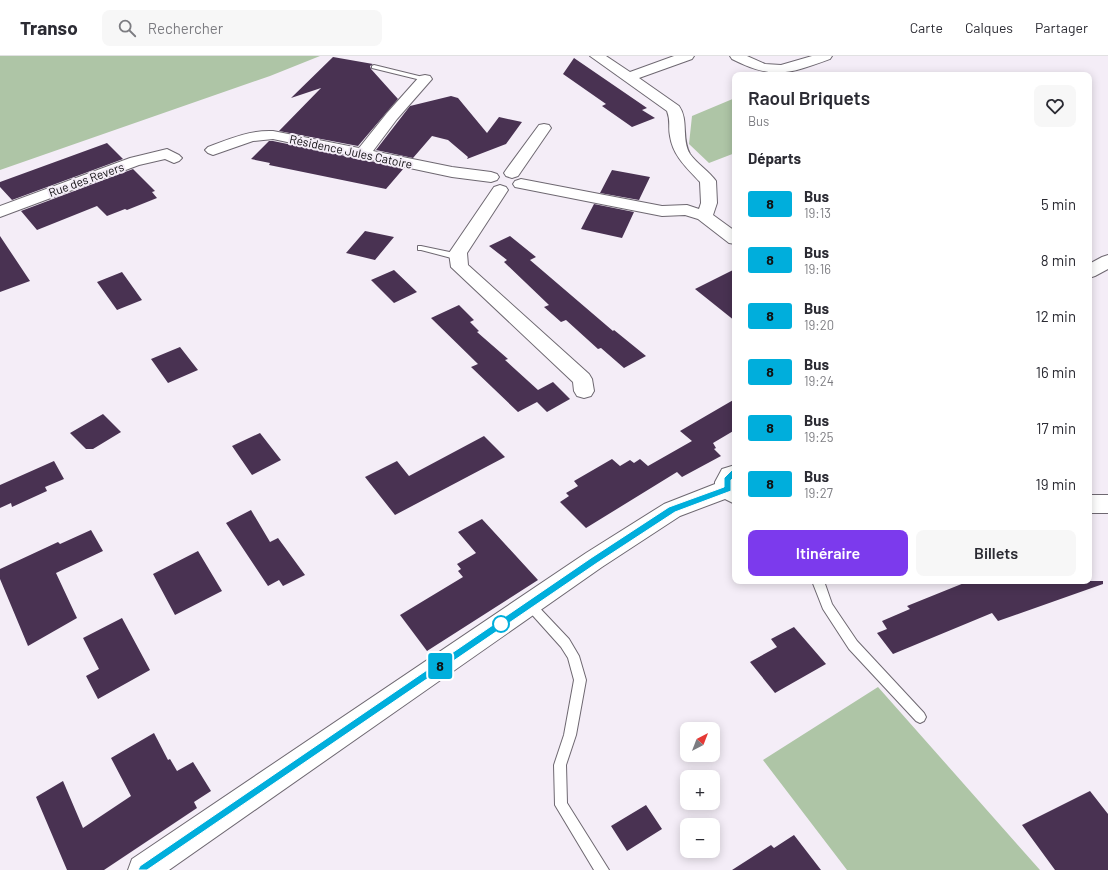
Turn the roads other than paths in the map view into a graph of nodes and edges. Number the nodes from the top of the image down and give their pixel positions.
1 (597, 56) edge
2 (687, 56) edge
3 (737, 56) edge
4 (825, 56) edge
5 (374, 67) dead end
6 (629, 77) junction
7 (425, 79) joint
8 (544, 128) dead end
9 (213, 150) dead end
10 (363, 153) junction
11 (174, 158) dead end
12 (517, 178) junction
13 (496, 184) junction
14 (0, 212) edge
15 (704, 216) junction
16 (732, 237) edge
17 (421, 248) dead end
18 (459, 257) junction
19 (1108, 261) edge
20 (1092, 270) edge
21 (584, 391) dead end
22 (732, 485) edge
23 (1092, 504) edge
24 (1108, 504) edge
25 (819, 584) edge
26 (530, 605) junction
27 (920, 717) dead end
28 (143, 870) edge
29 (602, 870) edge

1 - 6 street
2 - 6 street
3 - 4 street
5 - 7 lane
6 - 15 street
7 - 10 street
8 - 12 street
9 - 10 street, Résidence Jules Catoire
10 - 13 street, Résidence Jules Catoire
11 - 14 street, Rue des Revers
12 - 13 street, Résidence Jules Catoire
12 - 15 street
13 - 18 street
15 - 16 street
17 - 18 lane
18 - 21 street
19 - 20 street
22 - 26 street
23 - 24 street
25 - 27 lane
26 - 28 street
26 - 29 lane

